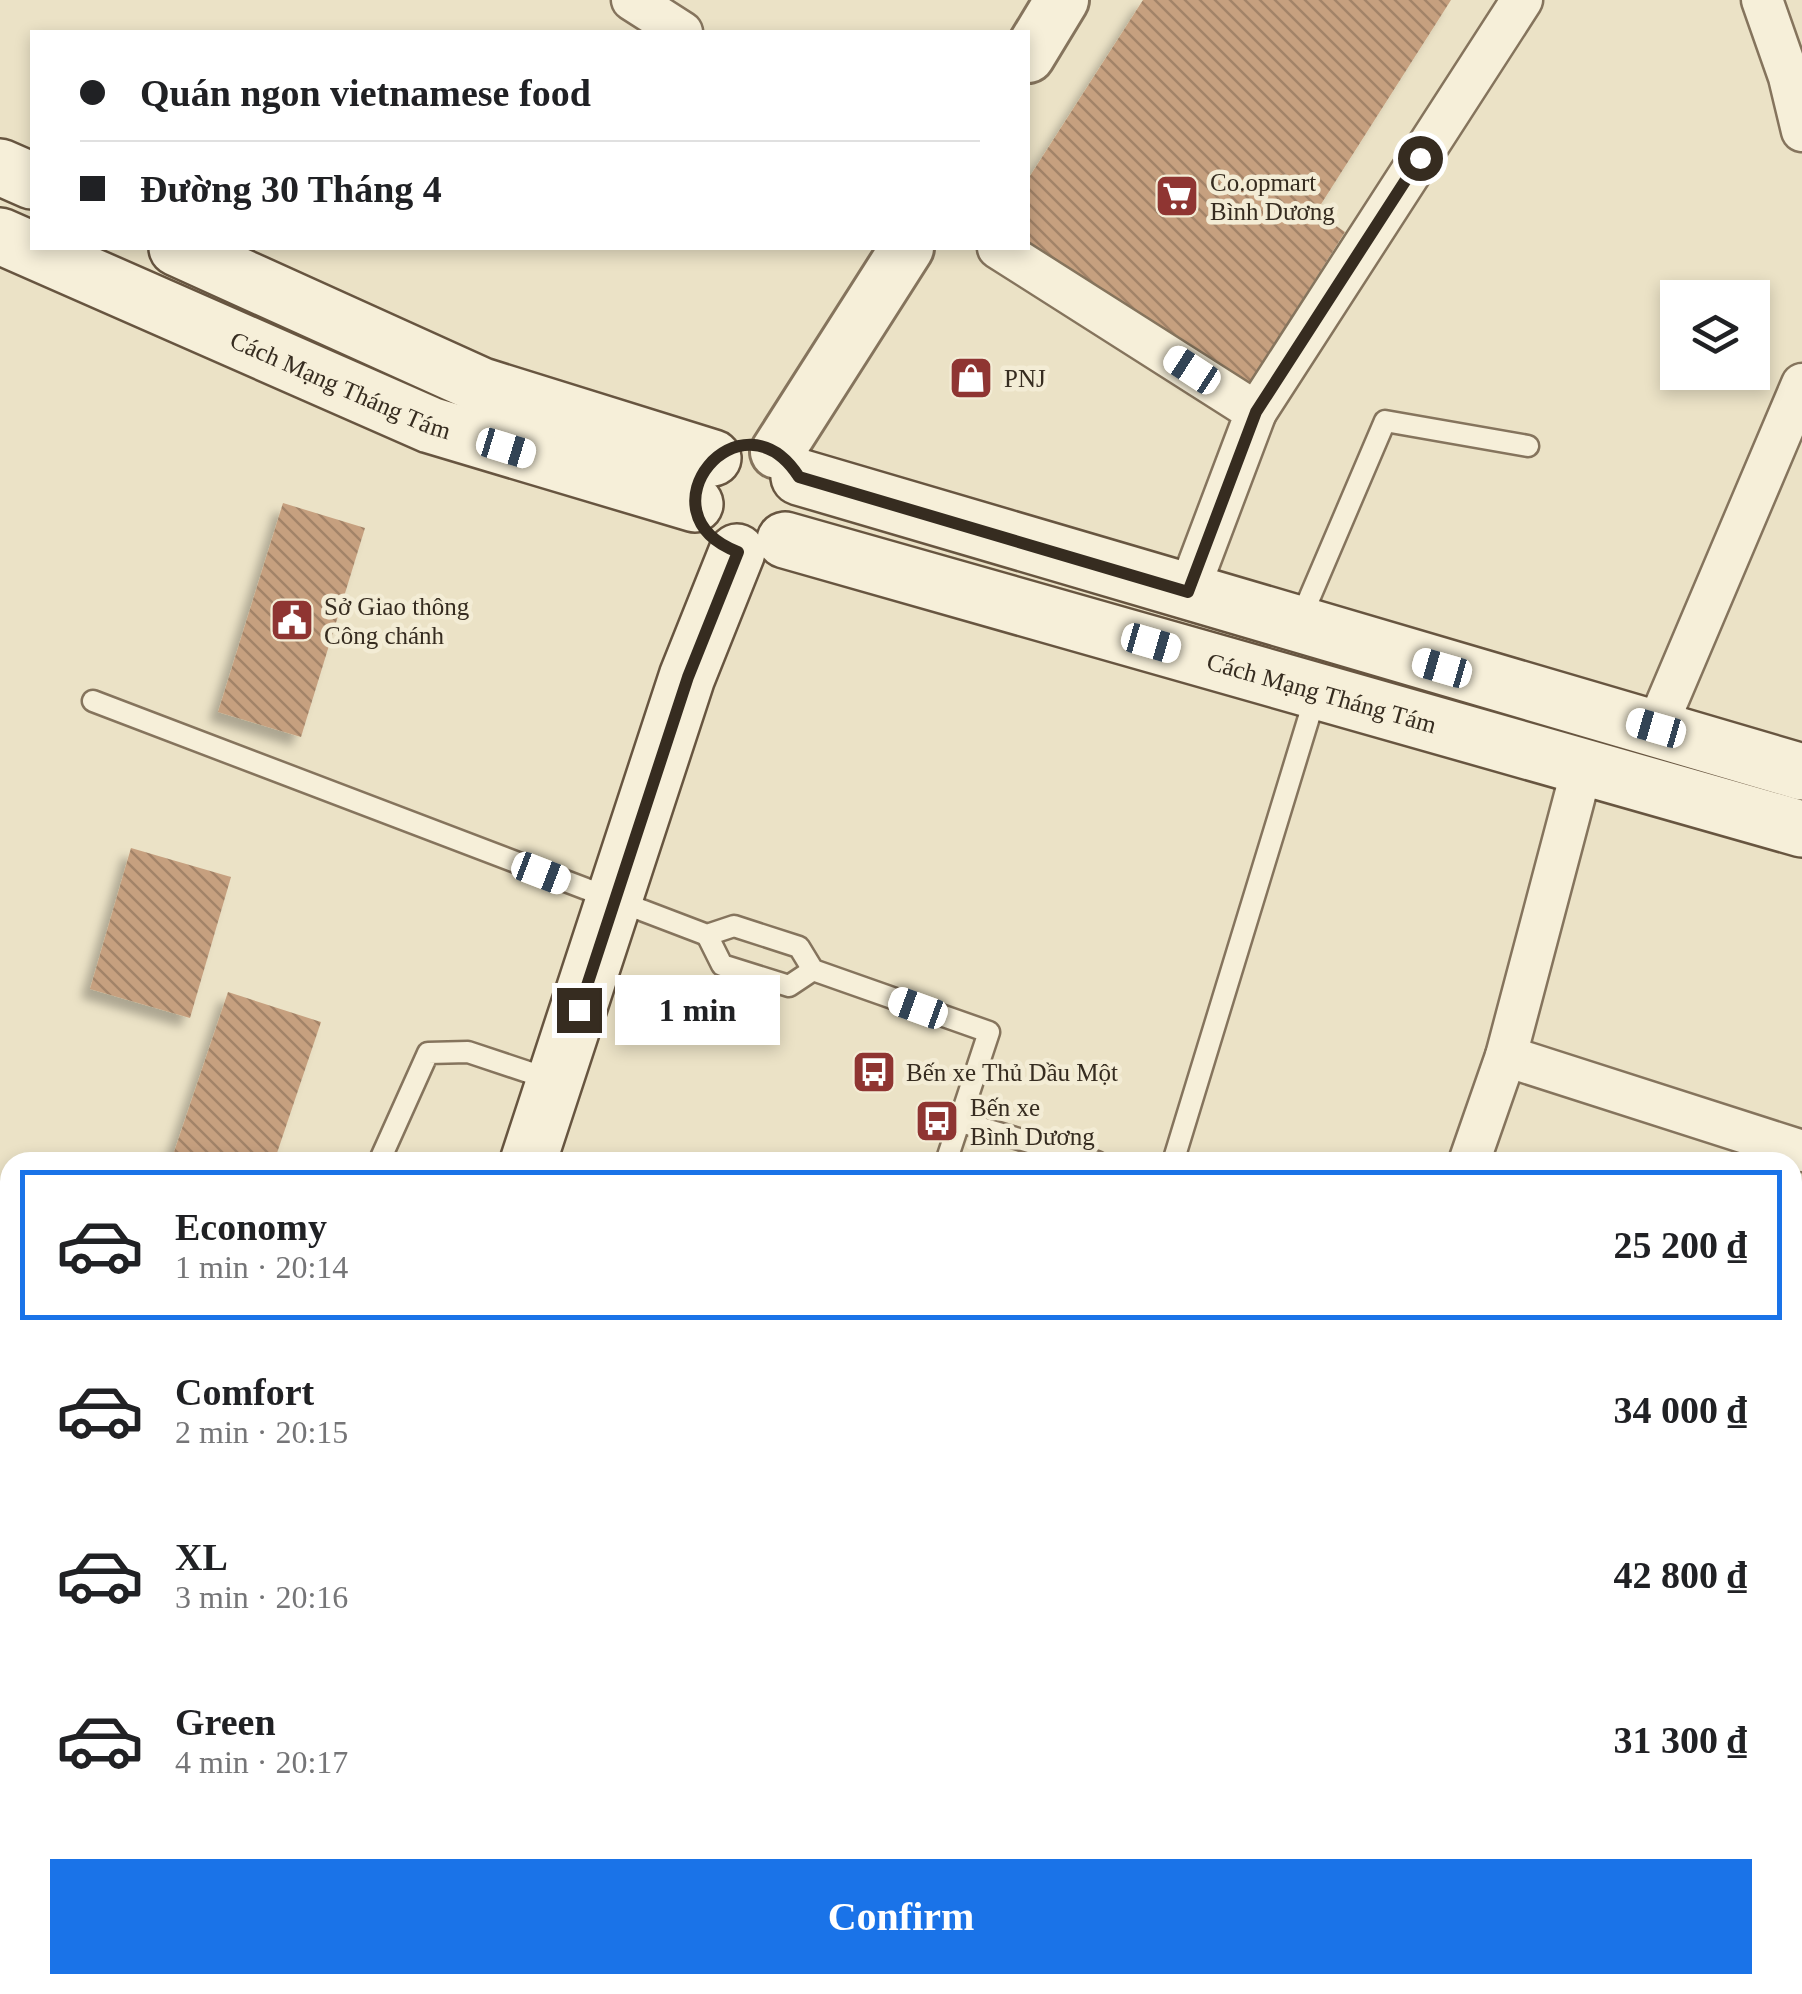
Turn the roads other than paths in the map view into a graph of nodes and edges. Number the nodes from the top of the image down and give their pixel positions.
1 (632, 0) edge
2 (1062, 0) edge
3 (1522, 0) edge
4 (1762, 0) edge
5 (679, 30) edge
6 (1030, 53) edge
7 (1802, 131) edge
8 (0, 167) edge
9 (30, 181) edge
10 (0, 236) edge
11 (30, 249) edge
12 (32, 250) edge
13 (182, 250) edge
14 (906, 250) edge
15 (1001, 250) edge
16 (1802, 384) edge
17 (1256, 412) junction
18 (1528, 446) dead end
19 (788, 464) junction
20 (704, 481) junction
21 (761, 546) junction
22 (1188, 592) junction
23 (1297, 626) junction
24 (1317, 690) junction
25 (94, 701) dead end
26 (1656, 728) junction
27 (1583, 766) junction
28 (1802, 772) edge
29 (1802, 828) edge
30 (615, 902) junction
31 (707, 936) junction
32 (814, 970) junction
33 (1506, 1056) junction
34 (554, 1081) junction
35 (961, 1122) junction
36 (1802, 1150) edge
37 (383, 1152) edge
38 (531, 1152) edge
39 (950, 1152) edge
40 (1063, 1152) edge
41 (1177, 1152) edge
42 (1472, 1152) edge

1 - 5 street
2 - 6 street
3 - 17 street
4 - 7 street
8 - 9 main road
10 - 11 main road, Cách Mạng Tháng Tám
12 - 20 main road, Cách Mạng Tháng Tám
13 - 20 main road
14 - 19 street
15 - 17 street
16 - 26 street
17 - 22 street
18 - 23 lane
19 - 20 main road
19 - 21 main road
19 - 22 main road
20 - 21 main road
21 - 24 main road, Cách Mạng Tháng Tám
21 - 30 main road
22 - 23 main road
23 - 26 main road
24 - 27 main road, Cách Mạng Tháng Tám
24 - 41 lane
25 - 30 lane
26 - 28 main road
27 - 29 main road, Cách Mạng Tháng Tám
27 - 33 street
30 - 31 lane
30 - 34 main road
31 - 32 lane
31 - 32 lane
32 - 35 lane
33 - 36 street
33 - 42 street
34 - 37 lane
34 - 38 main road
35 - 39 lane
35 - 40 lane

